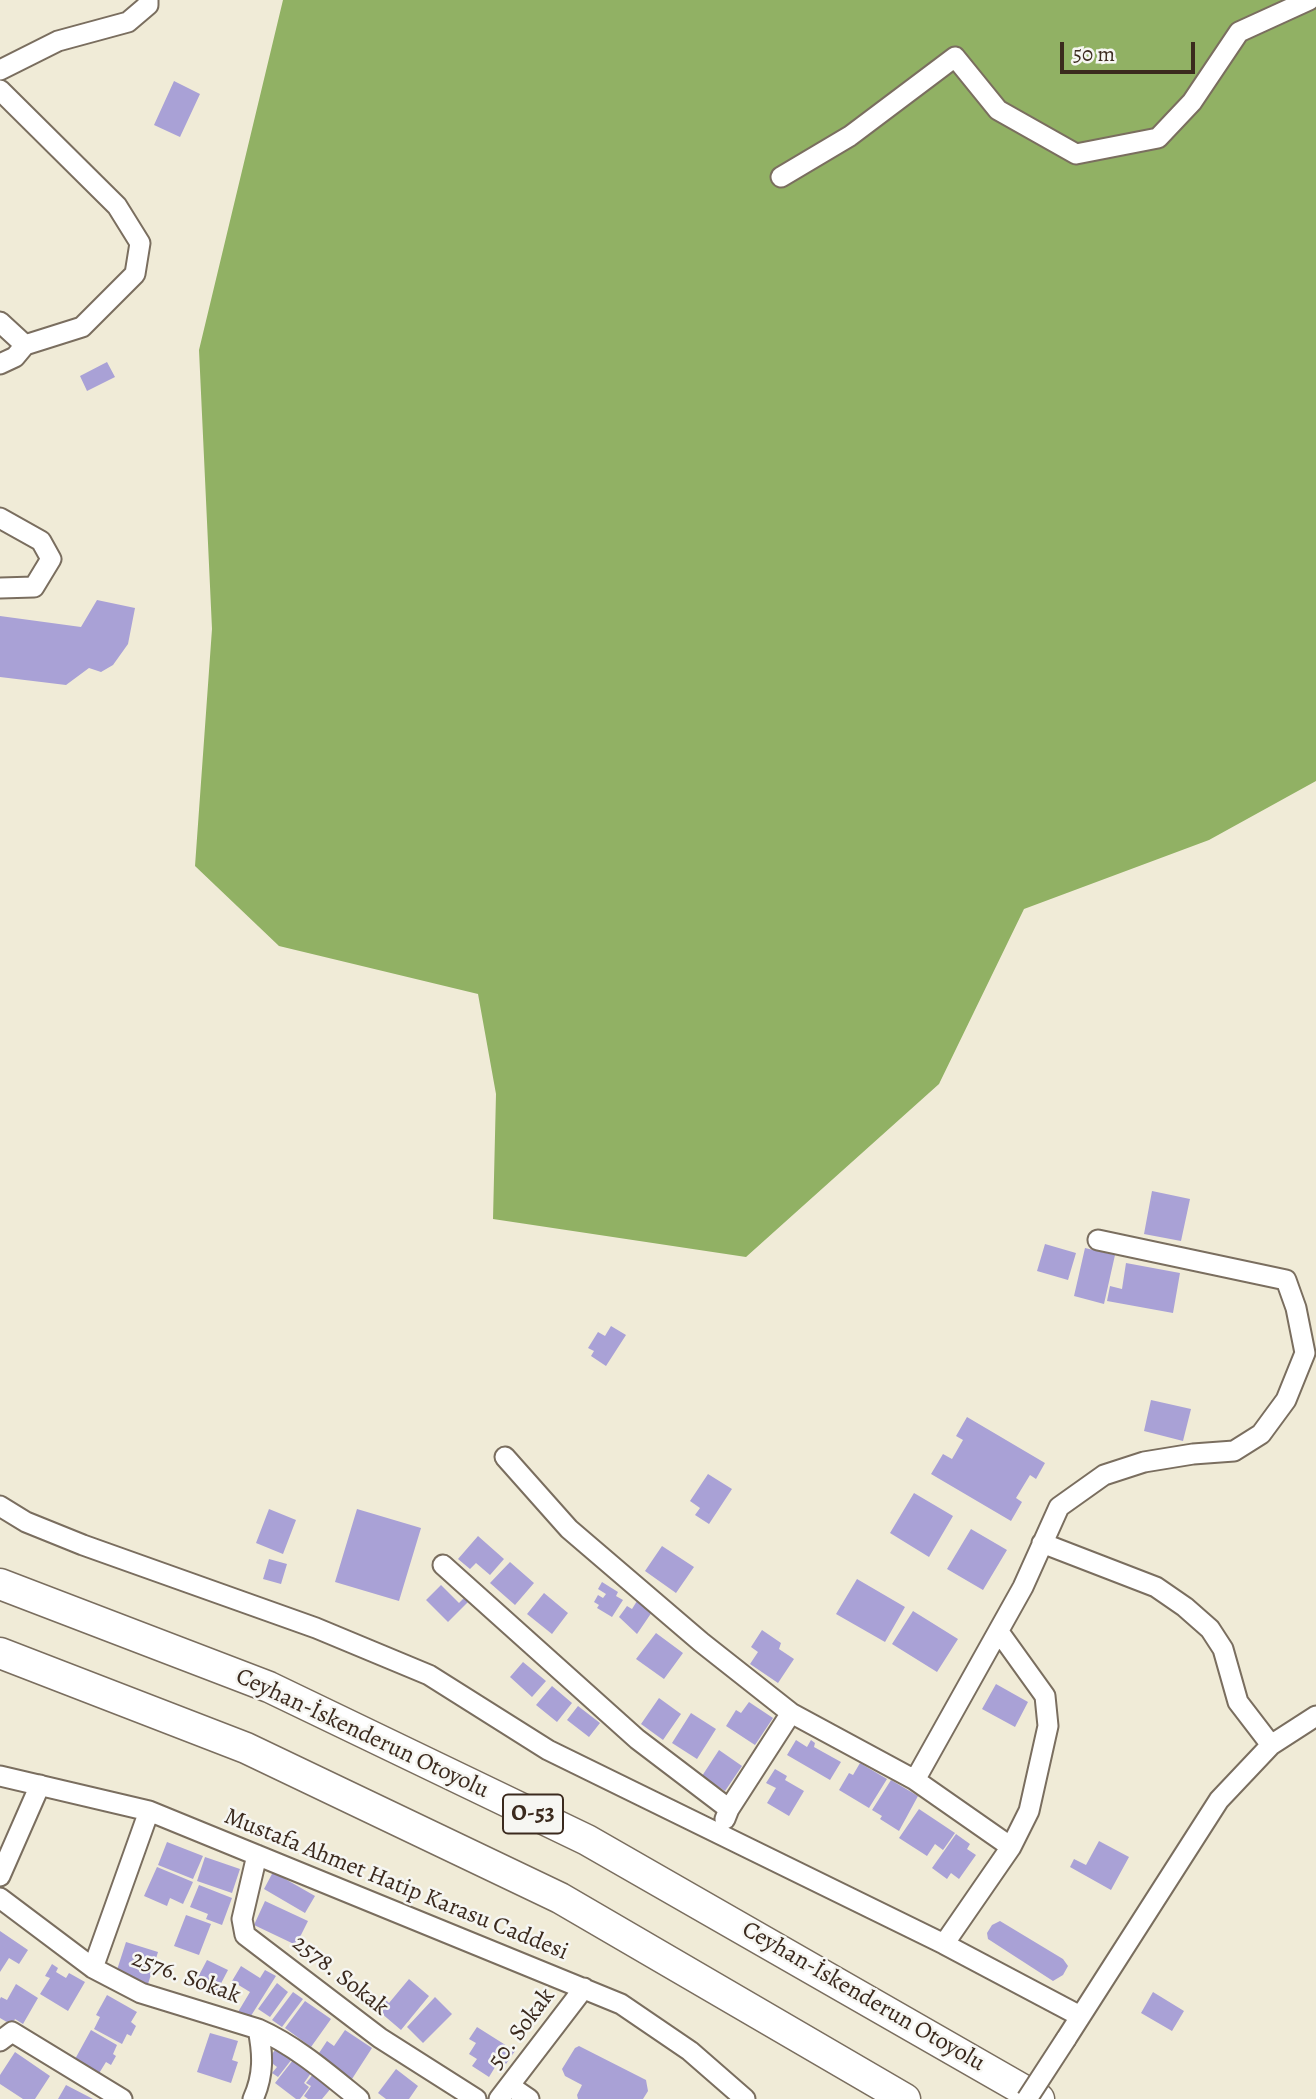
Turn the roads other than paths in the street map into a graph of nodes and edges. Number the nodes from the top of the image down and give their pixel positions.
1 (148, 0) edge
2 (1309, 0) edge
3 (0, 70) edge
4 (0, 90) edge
5 (781, 177) dead end
6 (0, 323) edge
7 (25, 345) junction
8 (0, 364) edge
9 (0, 518) edge
10 (0, 588) edge
11 (1098, 1240) dead end
12 (505, 1457) dead end
13 (0, 1506) edge
14 (1042, 1544) junction
15 (443, 1565) dead end
16 (0, 1584) edge
17 (999, 1632) junction
18 (0, 1653) edge
19 (791, 1713) junction
20 (1316, 1716) edge
21 (1271, 1745) junction
22 (0, 1776) edge
23 (915, 1780) junction
24 (40, 1785) junction
25 (729, 1809) junction
26 (149, 1811) junction
27 (719, 1835) junction
28 (1011, 1847) junction
29 (257, 1855) junction
30 (0, 1876) edge
31 (0, 1898) edge
32 (944, 1944) junction
33 (93, 1968) junction
34 (584, 1988) junction
35 (1080, 2016) junction
36 (258, 2029) junction
37 (0, 2041) edge
38 (504, 2092) edge
39 (122, 2099) edge
40 (253, 2099) edge
41 (359, 2099) edge
42 (476, 2099) edge
43 (529, 2099) edge
44 (745, 2099) edge
45 (905, 2099) edge
46 (1027, 2099) edge
47 (1039, 2099) edge

1 - 3 street
2 - 5 street
4 - 7 street
6 - 7 street
7 - 8 street
9 - 10 street
11 - 14 street
12 - 19 street
13 - 27 street
14 - 17 street
14 - 21 street
15 - 25 street
16 - 47 highway, Ceyhan-İskenderun Otoyolu / O-53
17 - 23 street
17 - 28 street
18 - 45 highway, O-53
19 - 23 street
19 - 25 street
20 - 21 street
21 - 35 street
22 - 24 street, Mustafa Ahmet Hatip Karasu Caddesi
23 - 28 street
24 - 26 street, Mustafa Ahmet Hatip Karasu Caddesi
24 - 30 street
25 - 27 street
26 - 29 street, Mustafa Ahmet Hatip Karasu Caddesi
26 - 33 street
27 - 32 street
28 - 32 street
29 - 34 street, Mustafa Ahmet Hatip Karasu Caddesi
29 - 42 street, 2578. Sokak
31 - 33 street, 2576. Sokak
32 - 35 street
33 - 36 street, 2576. Sokak
34 - 38 street, 50. Sokak
34 - 44 street, Mustafa Ahmet Hatip Karasu Caddesi
35 - 46 street, bridge
36 - 40 street
36 - 41 street, 2576. Sokak
37 - 39 street
38 - 43 street

